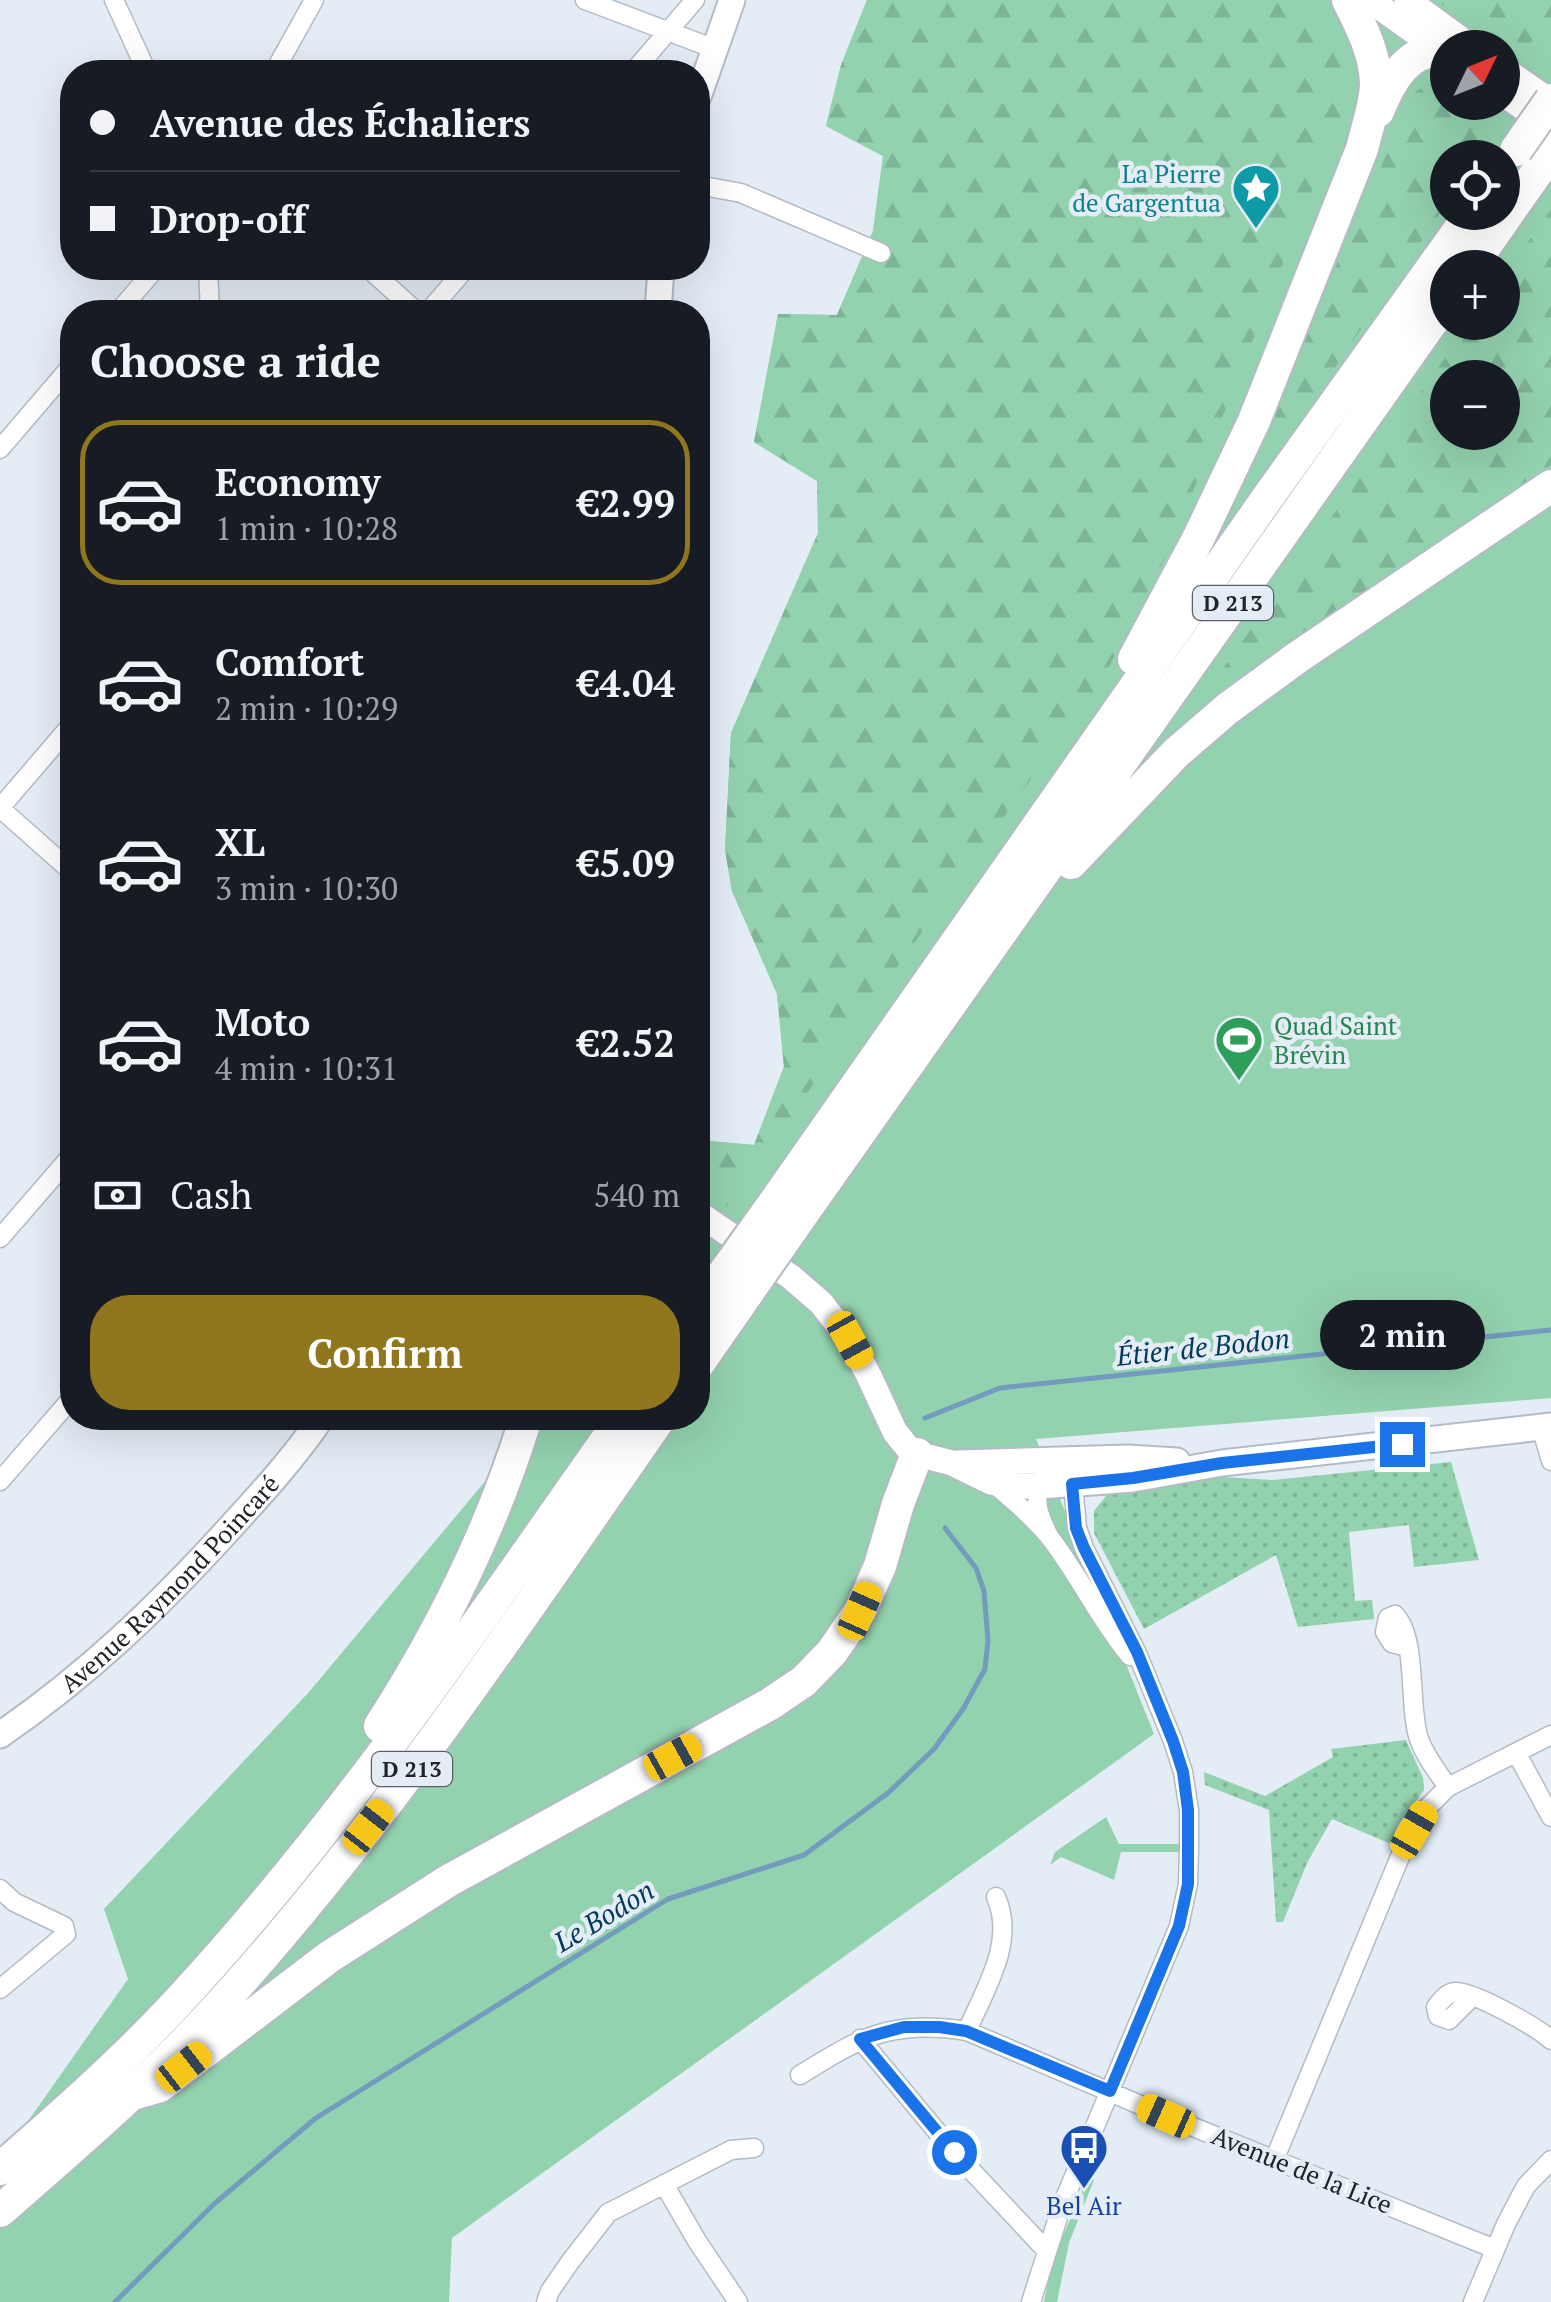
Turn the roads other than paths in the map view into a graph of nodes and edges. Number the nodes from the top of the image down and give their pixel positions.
1 (114, 0) edge
2 (314, 0) edge
3 (585, 0) edge
4 (695, 0) edge
5 (732, 0) edge
6 (1348, 0) edge
7 (1370, 0) edge
8 (1406, 0) edge
9 (1448, 30) edge
10 (669, 31) junction
11 (1430, 42) edge
12 (714, 49) junction
13 (1430, 52) edge
14 (142, 60) edge
15 (281, 60) edge
16 (644, 60) edge
17 (710, 61) edge
18 (1520, 80) edge
19 (1551, 101) edge
20 (1520, 105) edge
21 (1551, 126) edge
22 (1362, 149) junction
23 (1527, 160) edge
24 (710, 187) edge
25 (1459, 230) edge
26 (1480, 250) edge
27 (881, 253) dead end
28 (146, 280) edge
29 (382, 280) edge
30 (456, 280) edge
31 (128, 300) edge
32 (404, 300) edge
33 (438, 300) edge
34 (1430, 325) edge
35 (60, 379) edge
36 (0, 449) edge
37 (1551, 486) edge
38 (60, 738) edge
39 (1088, 756) junction
40 (0, 808) edge
41 (60, 861) edge
42 (1019, 907) junction
43 (60, 1169) edge
44 (790, 1206) junction
45 (710, 1221) edge
46 (0, 1238) edge
47 (736, 1282) junction
48 (710, 1302) edge
49 (710, 1338) edge
50 (60, 1412) edge
51 (1546, 1427) edge
52 (309, 1430) edge
53 (522, 1430) edge
54 (614, 1430) edge
55 (652, 1430) edge
56 (917, 1454) junction
57 (1051, 1460) junction
58 (1551, 1461) edge
59 (952, 1463) junction
60 (1222, 1463) junction
61 (0, 1481) edge
62 (991, 1482) junction
63 (1072, 1484) junction
64 (1038, 1486) junction
65 (1048, 1536) junction
66 (1407, 1646) dead end
67 (1145, 1674) junction
68 (0, 1735) edge
69 (1551, 1736) edge
70 (1517, 1754) junction
71 (1448, 1788) junction
72 (347, 1802) junction
73 (1551, 1817) edge
74 (0, 1889) edge
75 (996, 1898) dead end
76 (0, 1988) edge
77 (1472, 1997) dead end
78 (966, 2031) junction
79 (860, 2039) junction
80 (1551, 2040) edge
81 (800, 2075) dead end
82 (1110, 2091) junction
83 (132, 2094) junction
84 (754, 2148) dead end
85 (1276, 2158) junction
86 (1551, 2160) edge
87 (0, 2169) edge
88 (664, 2184) junction
89 (0, 2211) edge
90 (1495, 2248) junction
91 (1046, 2250) junction
92 (546, 2302) edge
93 (738, 2302) edge
94 (1031, 2302) edge
95 (1473, 2302) edge

1 - 14 street
2 - 15 street
3 - 10 street
4 - 10 street
5 - 12 street
6 - 22 highway
7 - 11 street
8 - 9 street
10 - 12 street
10 - 16 street
12 - 17 street
13 - 22 highway
18 - 19 street
19 - 23 highway, bridge
20 - 21 street
22 - 39 highway
23 - 26 highway
24 - 27 street
25 - 39 highway, D 213
28 - 31 street
29 - 32 street
30 - 33 street
34 - 42 highway, D 213
35 - 36 street
37 - 42 highway
38 - 40 street
39 - 44 highway, D 213
40 - 41 street
42 - 44 highway, D 213
43 - 46 street
44 - 47 highway, D 213, bridge
45 - 56 street
47 - 48 highway, D 213
47 - 49 highway, D 213
50 - 61 street
51 - 58 street
51 - 60 street
52 - 68 street, Avenue Raymond Poincaré
53 - 72 highway
54 - 72 highway, D 213
55 - 83 highway, D 213
56 - 59 street
56 - 83 highway
57 - 59 street
57 - 60 street
57 - 63 street
57 - 64 street
59 - 62 street
60 - 63 street
62 - 64 street
62 - 65 street
63 - 64 street
63 - 67 street
64 - 65 street
65 - 67 street
66 - 71 street
67 - 82 street
69 - 70 street
70 - 71 street
70 - 73 street
71 - 85 street
72 - 87 highway, D 213
74 - 76 street
75 - 78 street
77 - 80 street
78 - 79 street, Avenue de la Lice
78 - 82 street, Avenue de la Lice
79 - 81 street, Avenue de la Lice
79 - 91 street
82 - 85 street, Avenue de la Lice
82 - 91 street
83 - 89 highway, D 213
84 - 88 street
85 - 90 street, Avenue de la Lice
86 - 90 street
88 - 92 street
88 - 93 street
90 - 95 street
91 - 94 street

